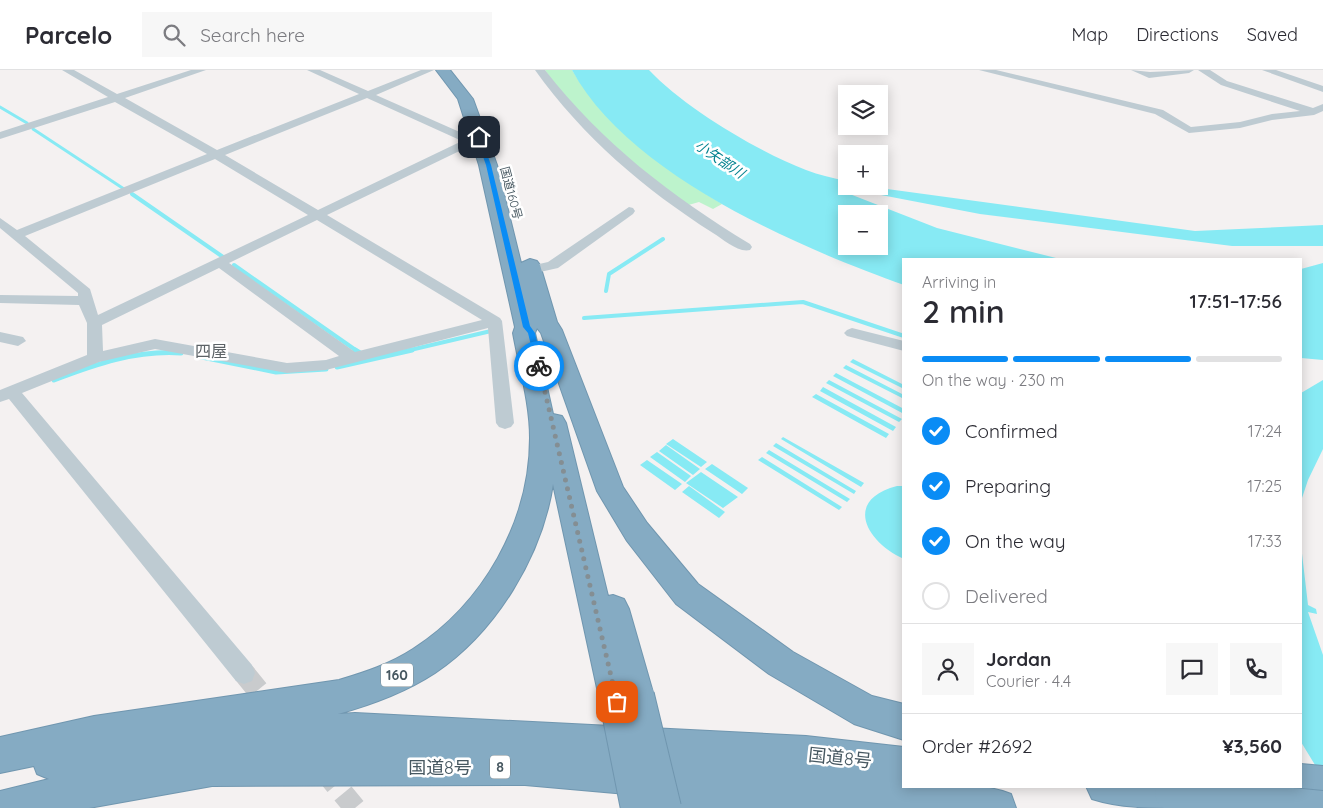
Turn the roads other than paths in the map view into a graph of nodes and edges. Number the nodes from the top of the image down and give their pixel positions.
1 (68, 70) edge
2 (202, 70) edge
3 (312, 70) edge
4 (429, 70) edge
5 (443, 70) edge
6 (457, 70) edge
7 (540, 70) edge
8 (984, 70) edge
9 (1136, 70) edge
10 (1189, 70) edge
11 (1203, 70) edge
12 (1267, 70) edge
13 (1006, 72) edge
14 (1323, 89) edge
15 (366, 95) junction
16 (1323, 95) edge
17 (115, 98) junction
18 (1319, 110) edge
19 (0, 136) edge
20 (475, 139) junction
21 (215, 154) junction
22 (629, 211) dead end
23 (320, 216) junction
24 (0, 222) edge
25 (15, 235) junction
26 (745, 247) dead end
27 (218, 262) junction
28 (531, 270) junction
29 (0, 299) edge
30 (85, 301) junction
31 (495, 321) junction
32 (94, 323) junction
33 (536, 326) junction
34 (852, 332) dead end
35 (0, 337) edge
36 (18, 341) dead end
37 (902, 345) edge
38 (95, 358) junction
39 (352, 358) junction
40 (11, 395) edge
41 (505, 424) dead end
42 (244, 673) tunnel mouth
43 (627, 699) junction
44 (902, 721) edge
45 (0, 755) edge
46 (902, 764) edge
47 (566, 771) junction
48 (0, 772) edge
49 (1302, 783) edge
50 (1323, 785) edge
51 (1124, 788) edge
52 (1208, 788) edge
53 (4, 808) edge
54 (638, 808) edge
55 (664, 808) edge
56 (767, 808) edge
57 (997, 808) edge
58 (1221, 808) edge
59 (1323, 808) edge

1 - 17 street
2 - 17 street
3 - 15 street
4 - 15 street
5 - 20 highway, 国道160号 / 160
6 - 28 highway, 国道160号 / 160
7 - 26 street
8 - 13 street
9 - 10 street
11 - 18 street
12 - 14 street
13 - 18 street
15 - 20 street
15 - 21 street
16 - 18 street
17 - 19 street
17 - 21 street
20 - 23 street
20 - 33 highway, 国道160号 / 160
21 - 23 street
21 - 25 street
22 - 28 street
23 - 27 street
23 - 31 street
24 - 25 street
25 - 30 street
27 - 32 street
27 - 39 street
28 - 33 highway, 国道160号 / 160
29 - 30 street
30 - 32 street
31 - 39 street
31 - 41 street
32 - 38 street
33 - 43 highway, 160
33 - 44 highway, 160
33 - 45 highway, 160
34 - 37 street
35 - 36 street
38 - 39 street
38 - 40 street
40 - 42 street
43 - 54 highway, 160, bridge
43 - 55 highway, 160, bridge
46 - 48 highway, 国道8号 / 8
47 - 53 highway, 国道8号 / 8
47 - 56 highway
47 - 57 highway, 国道8号 / 8
49 - 50 highway
51 - 59 highway, bridge
52 - 58 street

